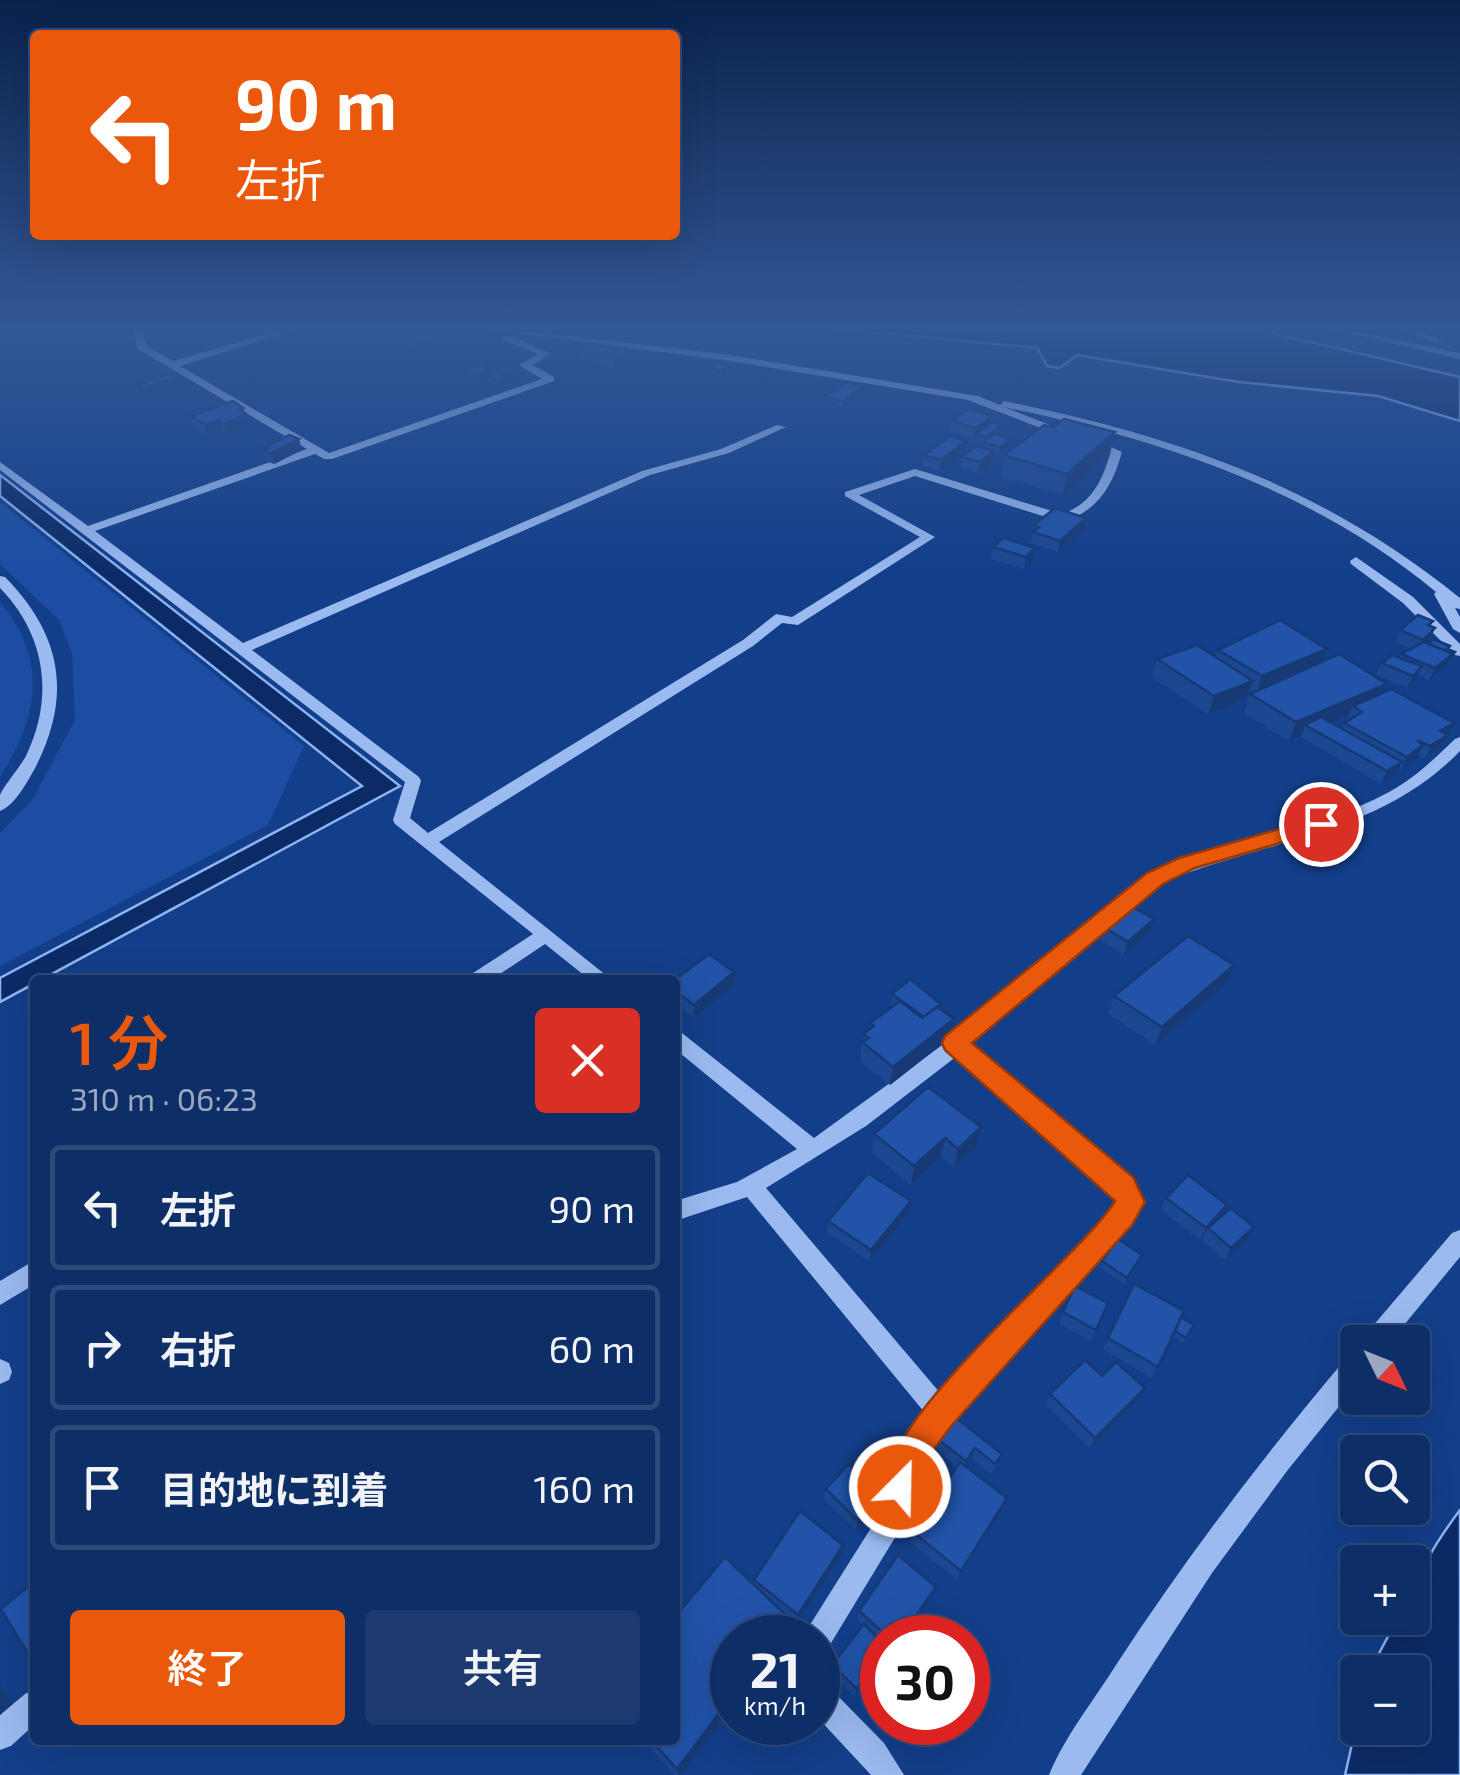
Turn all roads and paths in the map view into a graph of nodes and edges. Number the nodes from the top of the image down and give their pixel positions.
1 (248, 410) edge
2 (462, 410) edge
3 (999, 410) edge
4 (1031, 410) edge
5 (781, 427) dead end
6 (313, 448) junction
7 (0, 466) edge
8 (85, 531) junction
9 (1356, 560) dead end
10 (0, 580) edge
11 (1434, 582) junction
12 (1460, 605) edge
13 (1460, 628) edge
14 (242, 650) junction
15 (1460, 652) edge
16 (1460, 742) edge
17 (0, 806) edge
18 (428, 841) junction
19 (546, 934) junction
20 (484, 975) edge
21 (597, 975) edge
22 (680, 1042) edge
23 (954, 1043) junction
24 (814, 1150) junction
25 (751, 1186) junction
26 (680, 1209) edge
27 (1460, 1240) edge
28 (30, 1274) edge
29 (0, 1294) edge
30 (1389, 1325) edge
31 (1340, 1385) edge
32 (940, 1414) junction
33 (832, 1615) edge
34 (30, 1708) edge
35 (840, 1723) edge
36 (0, 1734) edge
37 (889, 1775) edge
38 (1064, 1775) edge

1 - 6 street
2 - 6 street
3 - 18 street
4 - 11 street
5 - 14 street
6 - 8 street
7 - 8 street
8 - 14 street
9 - 15 street
10 - 17 street
11 - 12 street
11 - 13 street
14 - 18 street
16 - 23 street
18 - 19 street
19 - 20 street
19 - 21 street
22 - 24 street
23 - 24 street
23 - 32 street
24 - 25 street
25 - 26 street
25 - 32 street
27 - 30 street
28 - 29 street
31 - 38 street
32 - 33 street
34 - 36 street
35 - 37 street

